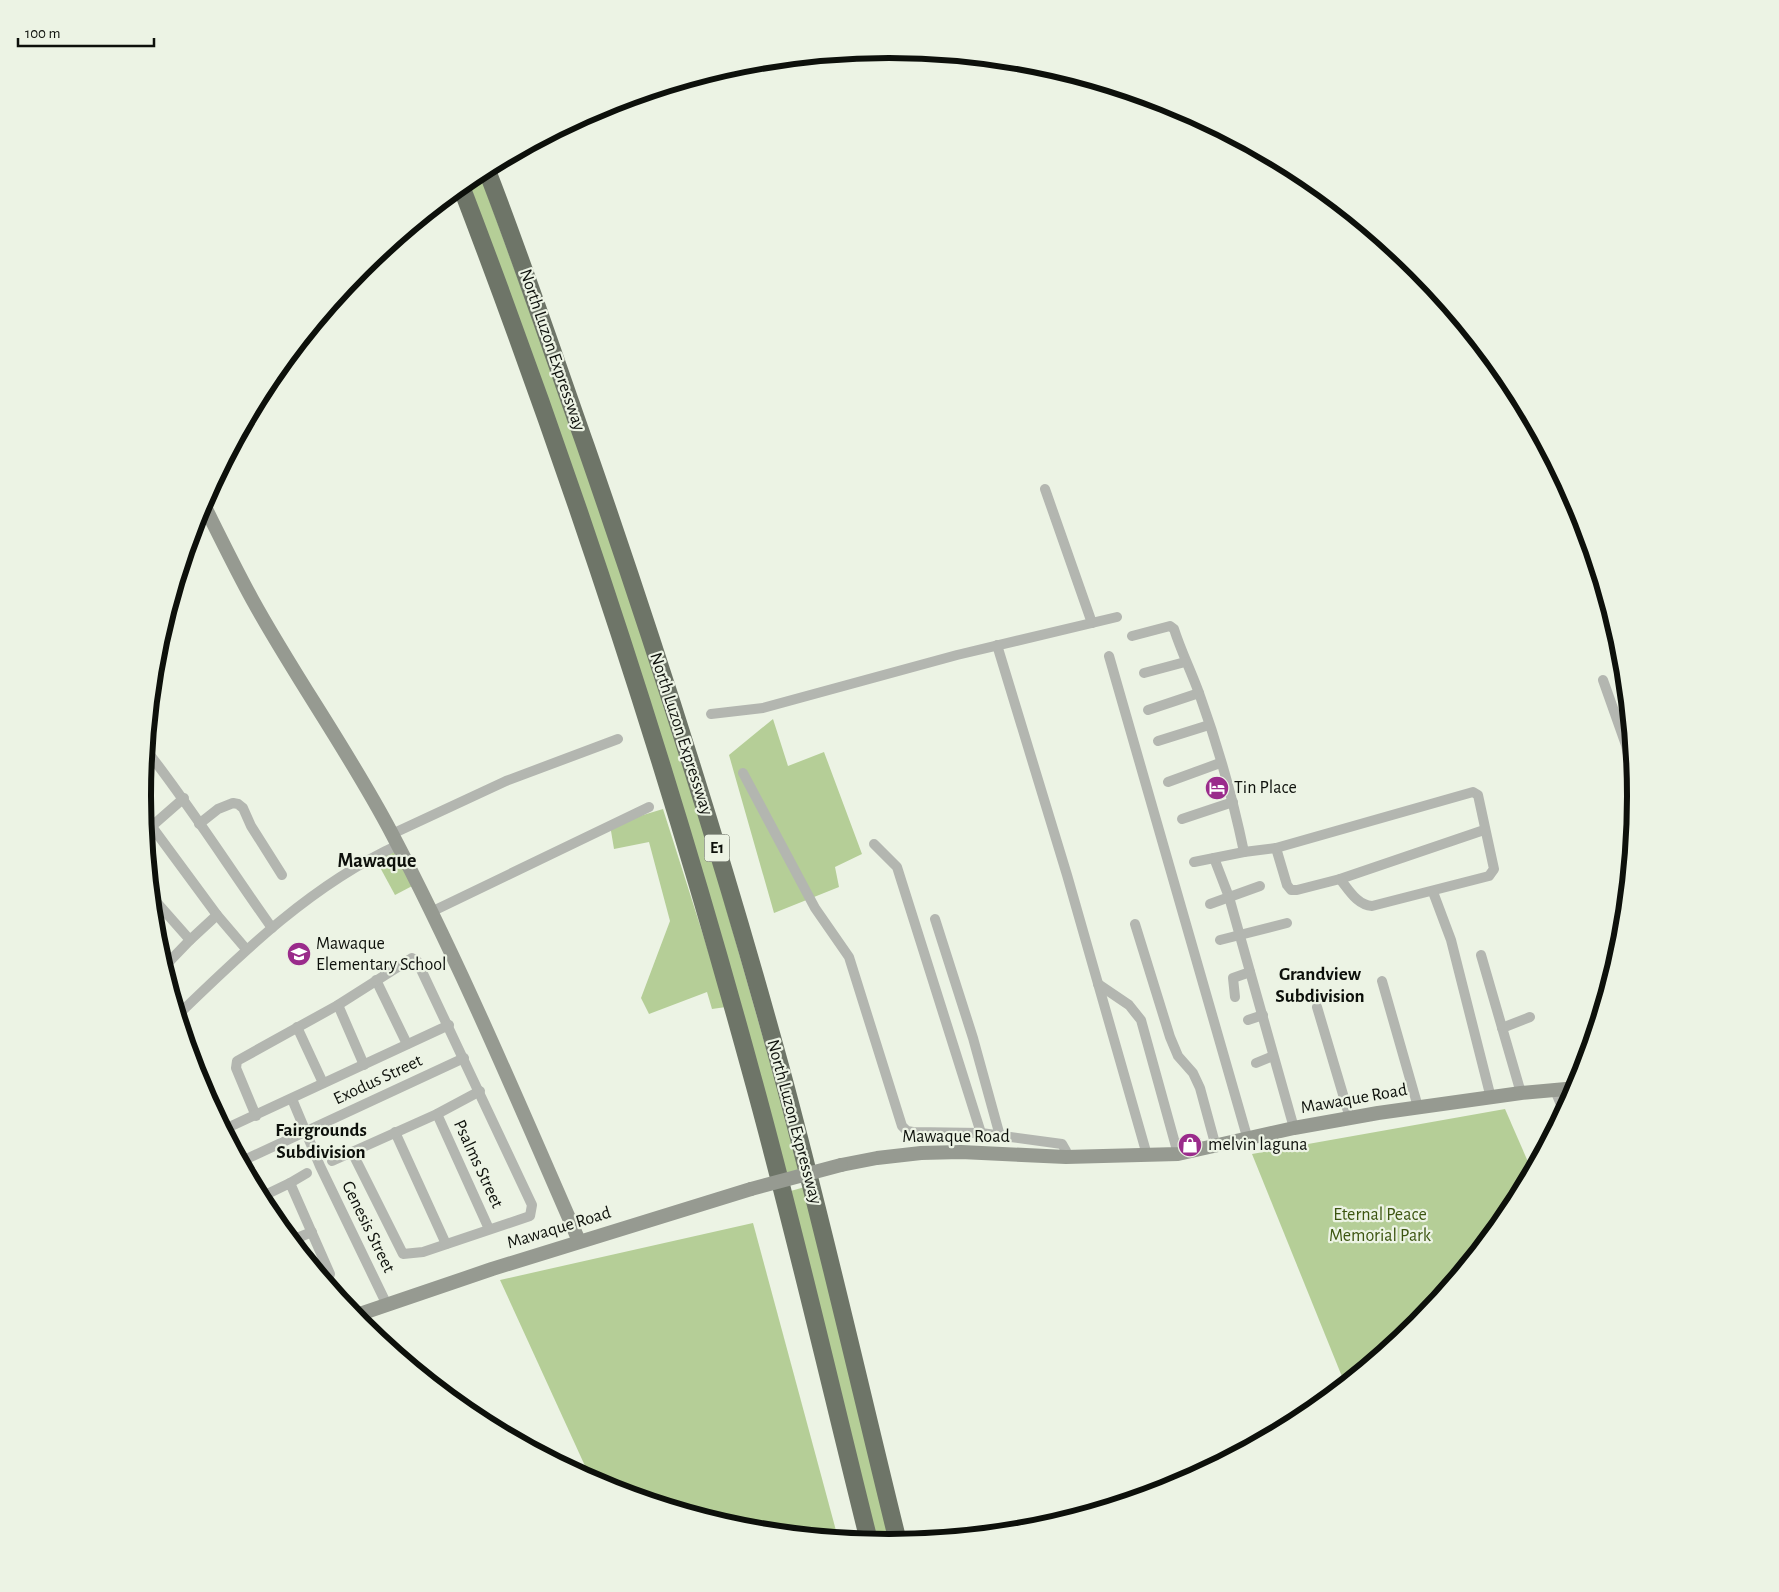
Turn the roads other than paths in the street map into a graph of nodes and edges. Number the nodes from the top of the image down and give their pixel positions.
1 (489, 176) edge
2 (464, 193) edge
3 (1045, 489) dead end
4 (208, 512) edge
5 (1117, 617) dead end
6 (1092, 623) junction
7 (1132, 636) dead end
8 (997, 645) junction
9 (1109, 656) dead end
10 (1185, 662) junction
11 (1144, 673) dead end
12 (1603, 680) dead end
13 (1199, 693) junction
14 (1148, 710) dead end
15 (712, 714) dead end
16 (1209, 725) junction
17 (618, 738) dead end
18 (1158, 741) dead end
19 (1626, 744) edge
20 (153, 758) edge
21 (1220, 763) junction
22 (743, 773) dead end
23 (1168, 782) dead end
24 (184, 798) junction
25 (1233, 802) junction
26 (649, 807) dead end
27 (1182, 819) dead end
28 (199, 824) junction
29 (152, 826) joint
30 (1484, 830) junction
31 (395, 839) junction
32 (874, 844) dead end
33 (1276, 848) junction
34 (1244, 852) junction
35 (1214, 858) junction
36 (1194, 862) dead end
37 (282, 875) dead end
38 (1340, 879) junction
39 (1260, 886) dead end
40 (1433, 892) junction
41 (1229, 897) junction
42 (1210, 904) dead end
43 (159, 905) edge
44 (431, 912) junction
45 (217, 915) junction
46 (935, 918) dead end
47 (1287, 923) dead end
48 (1135, 924) dead end
49 (272, 928) junction
50 (1240, 936) junction
51 (190, 940) junction
52 (1220, 940) dead end
53 (246, 949) junction
54 (1481, 955) dead end
55 (170, 961) edge
56 (1250, 972) junction
57 (376, 980) junction
58 (1382, 981) dead end
59 (1098, 984) junction
60 (1235, 997) dead end
61 (338, 1005) junction
62 (1317, 1007) dead end
63 (183, 1010) edge
64 (1262, 1015) junction
65 (1530, 1017) dead end
66 (1248, 1020) dead end
67 (449, 1025) junction
68 (297, 1027) junction
69 (1502, 1028) junction
70 (407, 1044) junction
71 (1273, 1056) junction
72 (464, 1058) junction
73 (1256, 1063) dead end
74 (364, 1065) junction
75 (323, 1083) junction
76 (480, 1091) junction
77 (1567, 1092) edge
78 (1520, 1093) junction
79 (292, 1098) junction
80 (1491, 1098) junction
81 (1418, 1107) junction
82 (436, 1114) junction
83 (256, 1116) junction
84 (1350, 1118) junction
85 (230, 1128) edge
86 (1294, 1128) junction
87 (305, 1132) junction
88 (395, 1132) junction
89 (982, 1133) junction
90 (1000, 1136) junction
91 (1248, 1140) junction
92 (1216, 1147) junction
93 (352, 1152) junction
94 (1178, 1154) junction
95 (1147, 1155) junction
96 (1066, 1157) junction
97 (247, 1159) edge
98 (332, 1161) dead end
99 (307, 1173) dead end
100 (290, 1183) junction
101 (268, 1194) edge
102 (489, 1228) junction
103 (312, 1232) junction
104 (298, 1238) edge
105 (579, 1241) junction
106 (446, 1244) junction
107 (329, 1277) edge
108 (387, 1305) junction
109 (362, 1313) edge
110 (867, 1534) edge
111 (896, 1534) edge

1 - 111 highway, North Luzon Expressway / E1
2 - 110 highway, North Luzon Expressway / E1
3 - 6 street
4 - 31 main road
5 - 6 street
6 - 8 street
7 - 10 street
8 - 15 street
8 - 59 street
9 - 91 street
10 - 11 street
10 - 13 street
12 - 19 street
13 - 14 street
13 - 16 street
16 - 18 street
16 - 21 street
17 - 31 street
20 - 24 street
21 - 23 street
21 - 25 street
22 - 89 street
24 - 28 street
24 - 29 street
25 - 27 street
25 - 34 street
26 - 44 street
28 - 37 street
28 - 49 street
29 - 45 street
30 - 33 street
30 - 38 street
30 - 40 street
31 - 44 main road
31 - 49 street
32 - 89 street
33 - 34 street
33 - 38 street
34 - 35 street
35 - 36 street
35 - 41 street
38 - 40 street
39 - 41 street
40 - 80 street
41 - 42 street
41 - 50 street
43 - 51 street
44 - 105 main road
45 - 51 street
45 - 53 street
46 - 90 street
47 - 50 street
48 - 92 street
49 - 53 street
50 - 52 street
50 - 56 street
51 - 55 street
53 - 63 street
54 - 69 street
56 - 60 street
56 - 64 street
57 - 61 street
57 - 67 street
57 - 70 street
58 - 81 street
59 - 94 street
59 - 95 street
61 - 68 street
61 - 74 street
62 - 84 street
64 - 66 street
64 - 71 street
65 - 69 street
67 - 70 street
67 - 72 street
68 - 75 street
68 - 83 street
69 - 78 street
70 - 74 street
71 - 73 street
71 - 86 street
72 - 76 street
72 - 87 street, Exodus Street
74 - 75 street
75 - 79 street
76 - 82 street
76 - 102 street
77 - 78 main road, Mawaque Road
78 - 80 main road, Mawaque Road
79 - 83 street
79 - 87 street, Genesis Street
80 - 81 main road, Mawaque Road
81 - 84 main road, Mawaque Road
82 - 88 street
82 - 102 street, Psalms Street
83 - 85 street
84 - 86 main road, Mawaque Road
86 - 91 main road, Mawaque Road
87 - 97 street, Exodus Street
87 - 108 street, Genesis Street
88 - 93 street
88 - 106 street
89 - 90 street
90 - 96 street
91 - 92 main road, Mawaque Road
92 - 94 main road, Mawaque Road
93 - 98 street
93 - 106 street
94 - 95 main road, Mawaque Road
95 - 96 main road, Mawaque Road
96 - 105 main road, Mawaque Road, bridge
99 - 100 street
100 - 101 street
100 - 103 street
102 - 106 street
103 - 104 street
103 - 107 street
105 - 108 main road, Mawaque Road
108 - 109 main road, Mawaque Road

